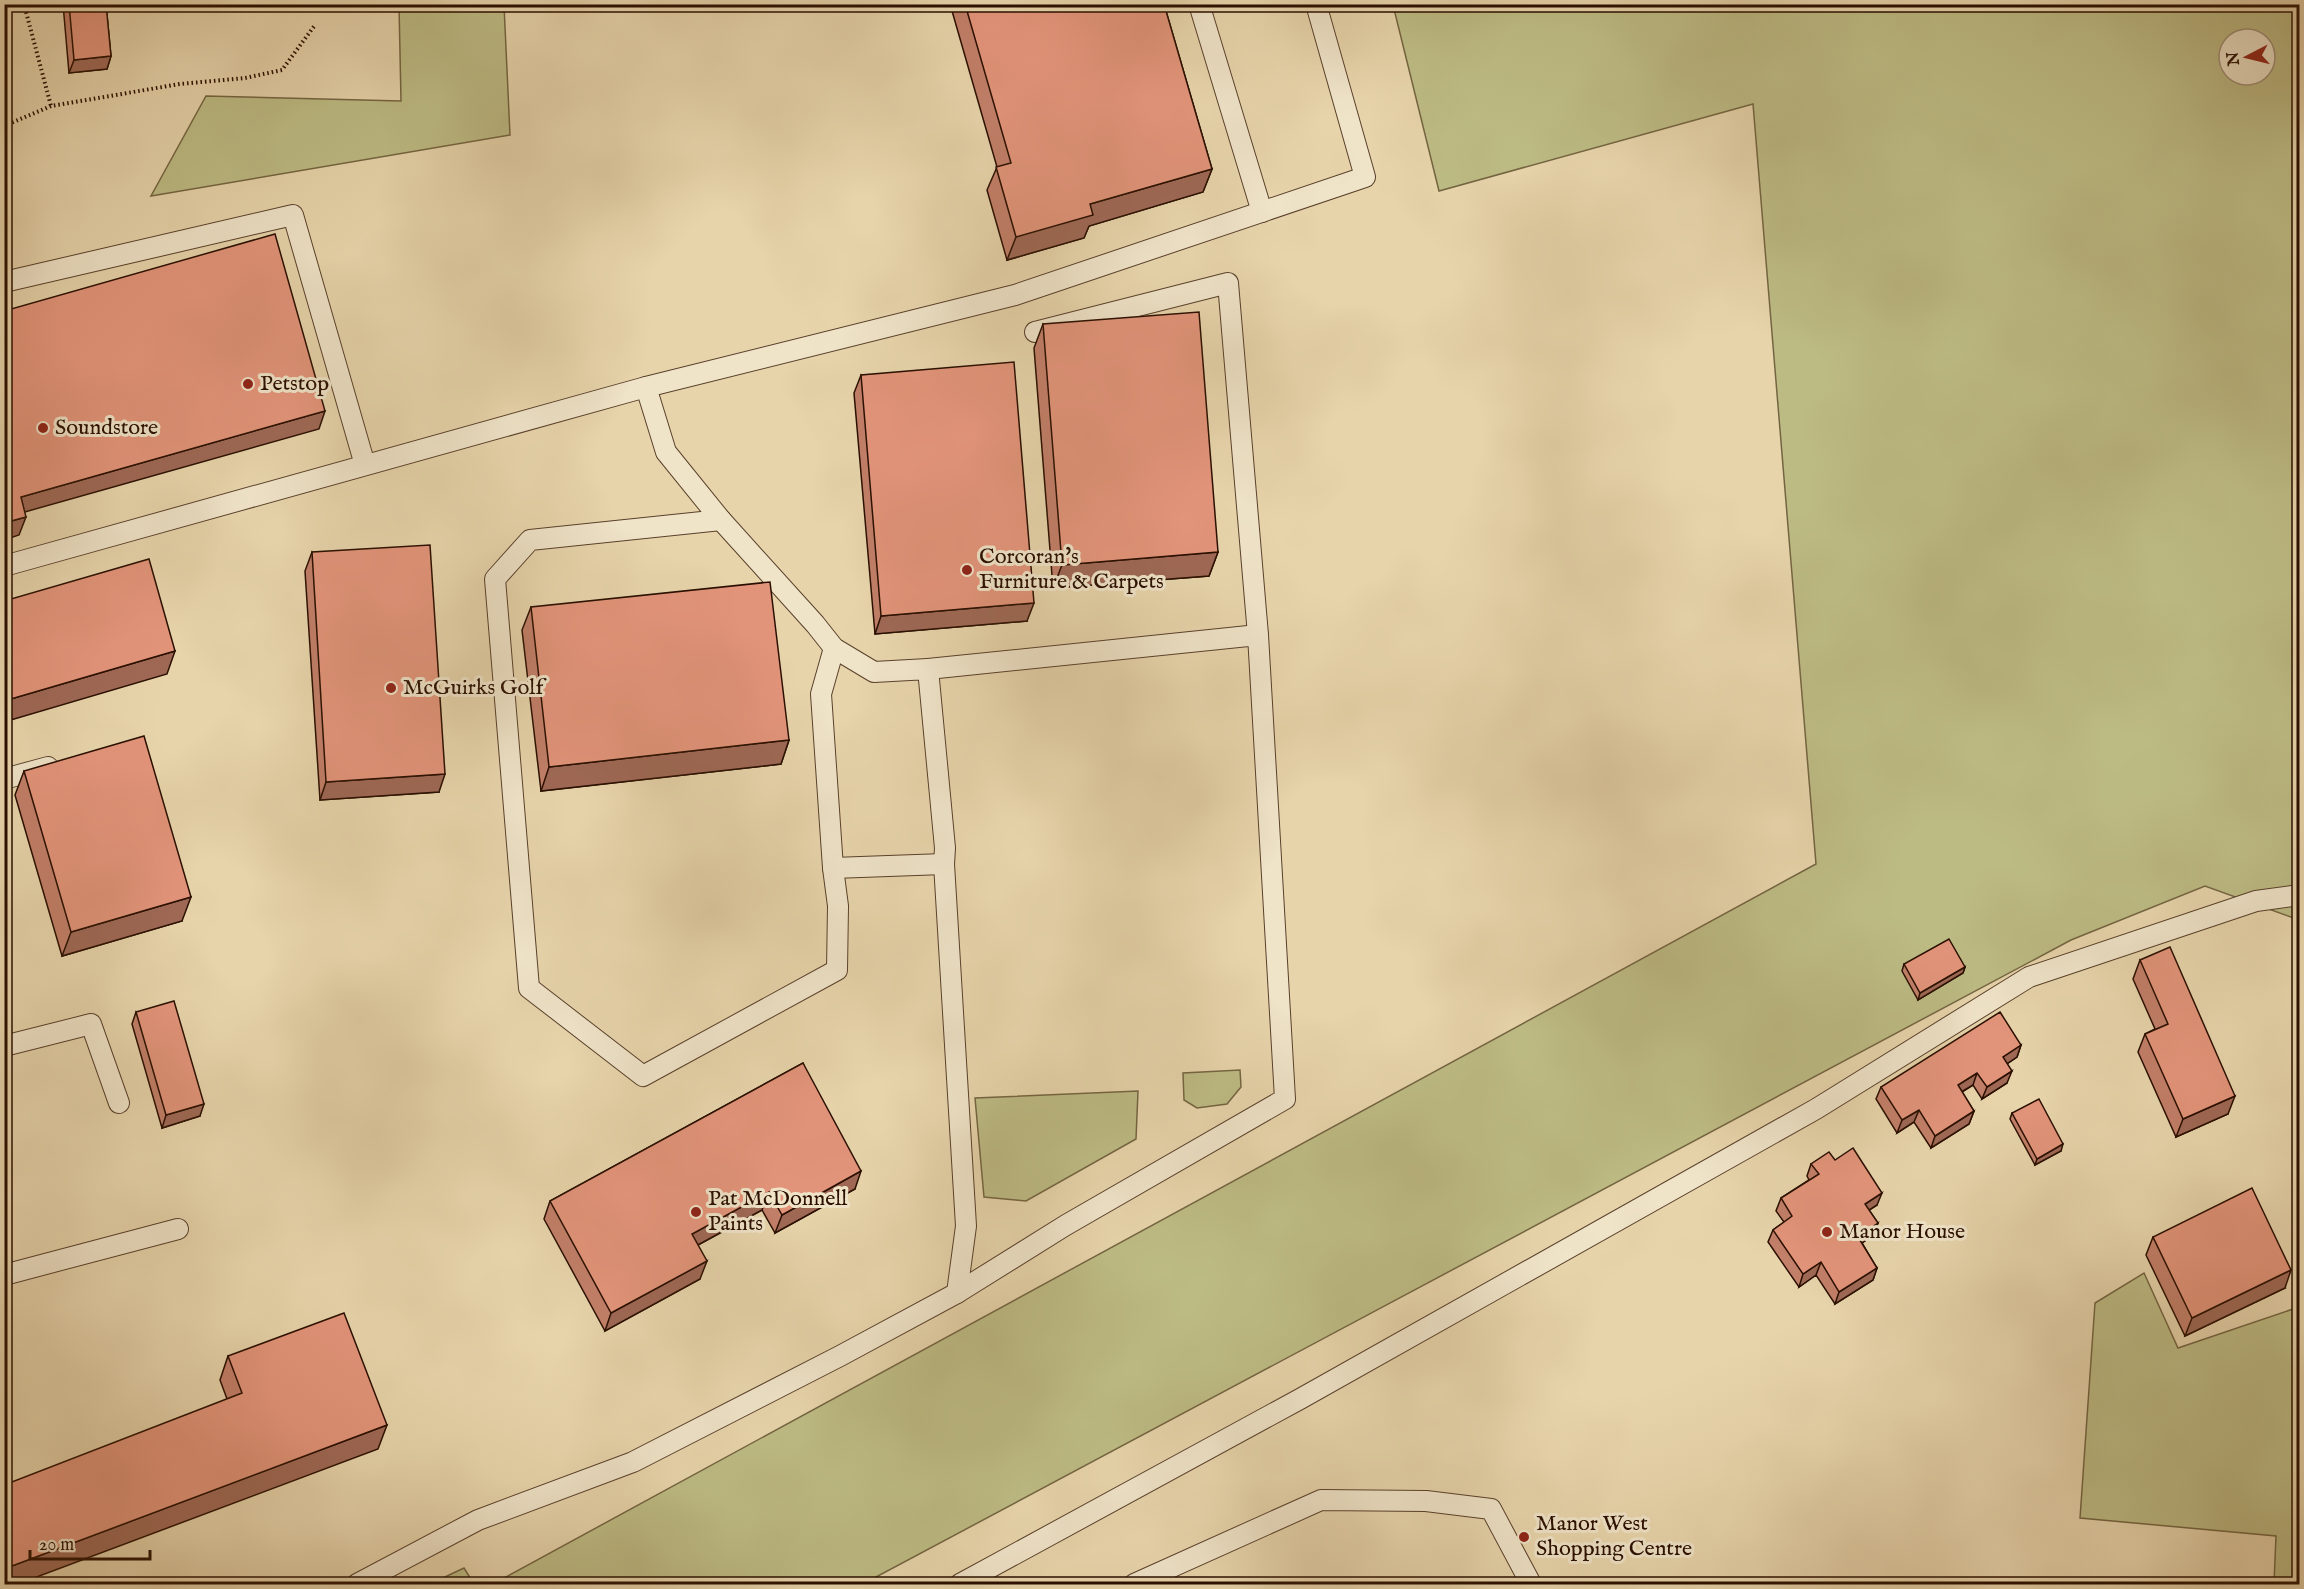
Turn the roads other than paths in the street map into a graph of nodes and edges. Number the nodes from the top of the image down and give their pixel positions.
1 (1199, 4) edge
2 (1316, 4) edge
3 (1262, 212) junction
4 (4, 282) edge
5 (1035, 332) dead end
6 (646, 387) junction
7 (366, 465) junction
8 (721, 520) junction
9 (4, 566) edge
10 (1258, 636) junction
11 (834, 648) junction
12 (928, 669) junction
13 (70, 760) edge
14 (4, 779) edge
15 (944, 864) junction
16 (833, 868) junction
17 (2300, 895) edge
18 (4, 1046) edge
19 (119, 1103) dead end
20 (178, 1229) dead end
21 (4, 1275) edge
22 (957, 1293) junction
23 (357, 1584) edge
24 (960, 1584) edge
25 (1134, 1584) edge
26 (1531, 1584) edge

1 - 3 lane
2 - 3 lane
3 - 6 lane
4 - 7 lane
5 - 10 lane
6 - 7 lane
6 - 8 lane
7 - 9 lane
8 - 11 lane
8 - 16 lane
10 - 12 lane
10 - 22 lane
11 - 12 lane
11 - 16 lane
12 - 15 lane
13 - 14 lane
15 - 16 lane
15 - 22 lane
17 - 24 lane
18 - 19 lane
20 - 21 lane
22 - 23 lane
25 - 26 lane

